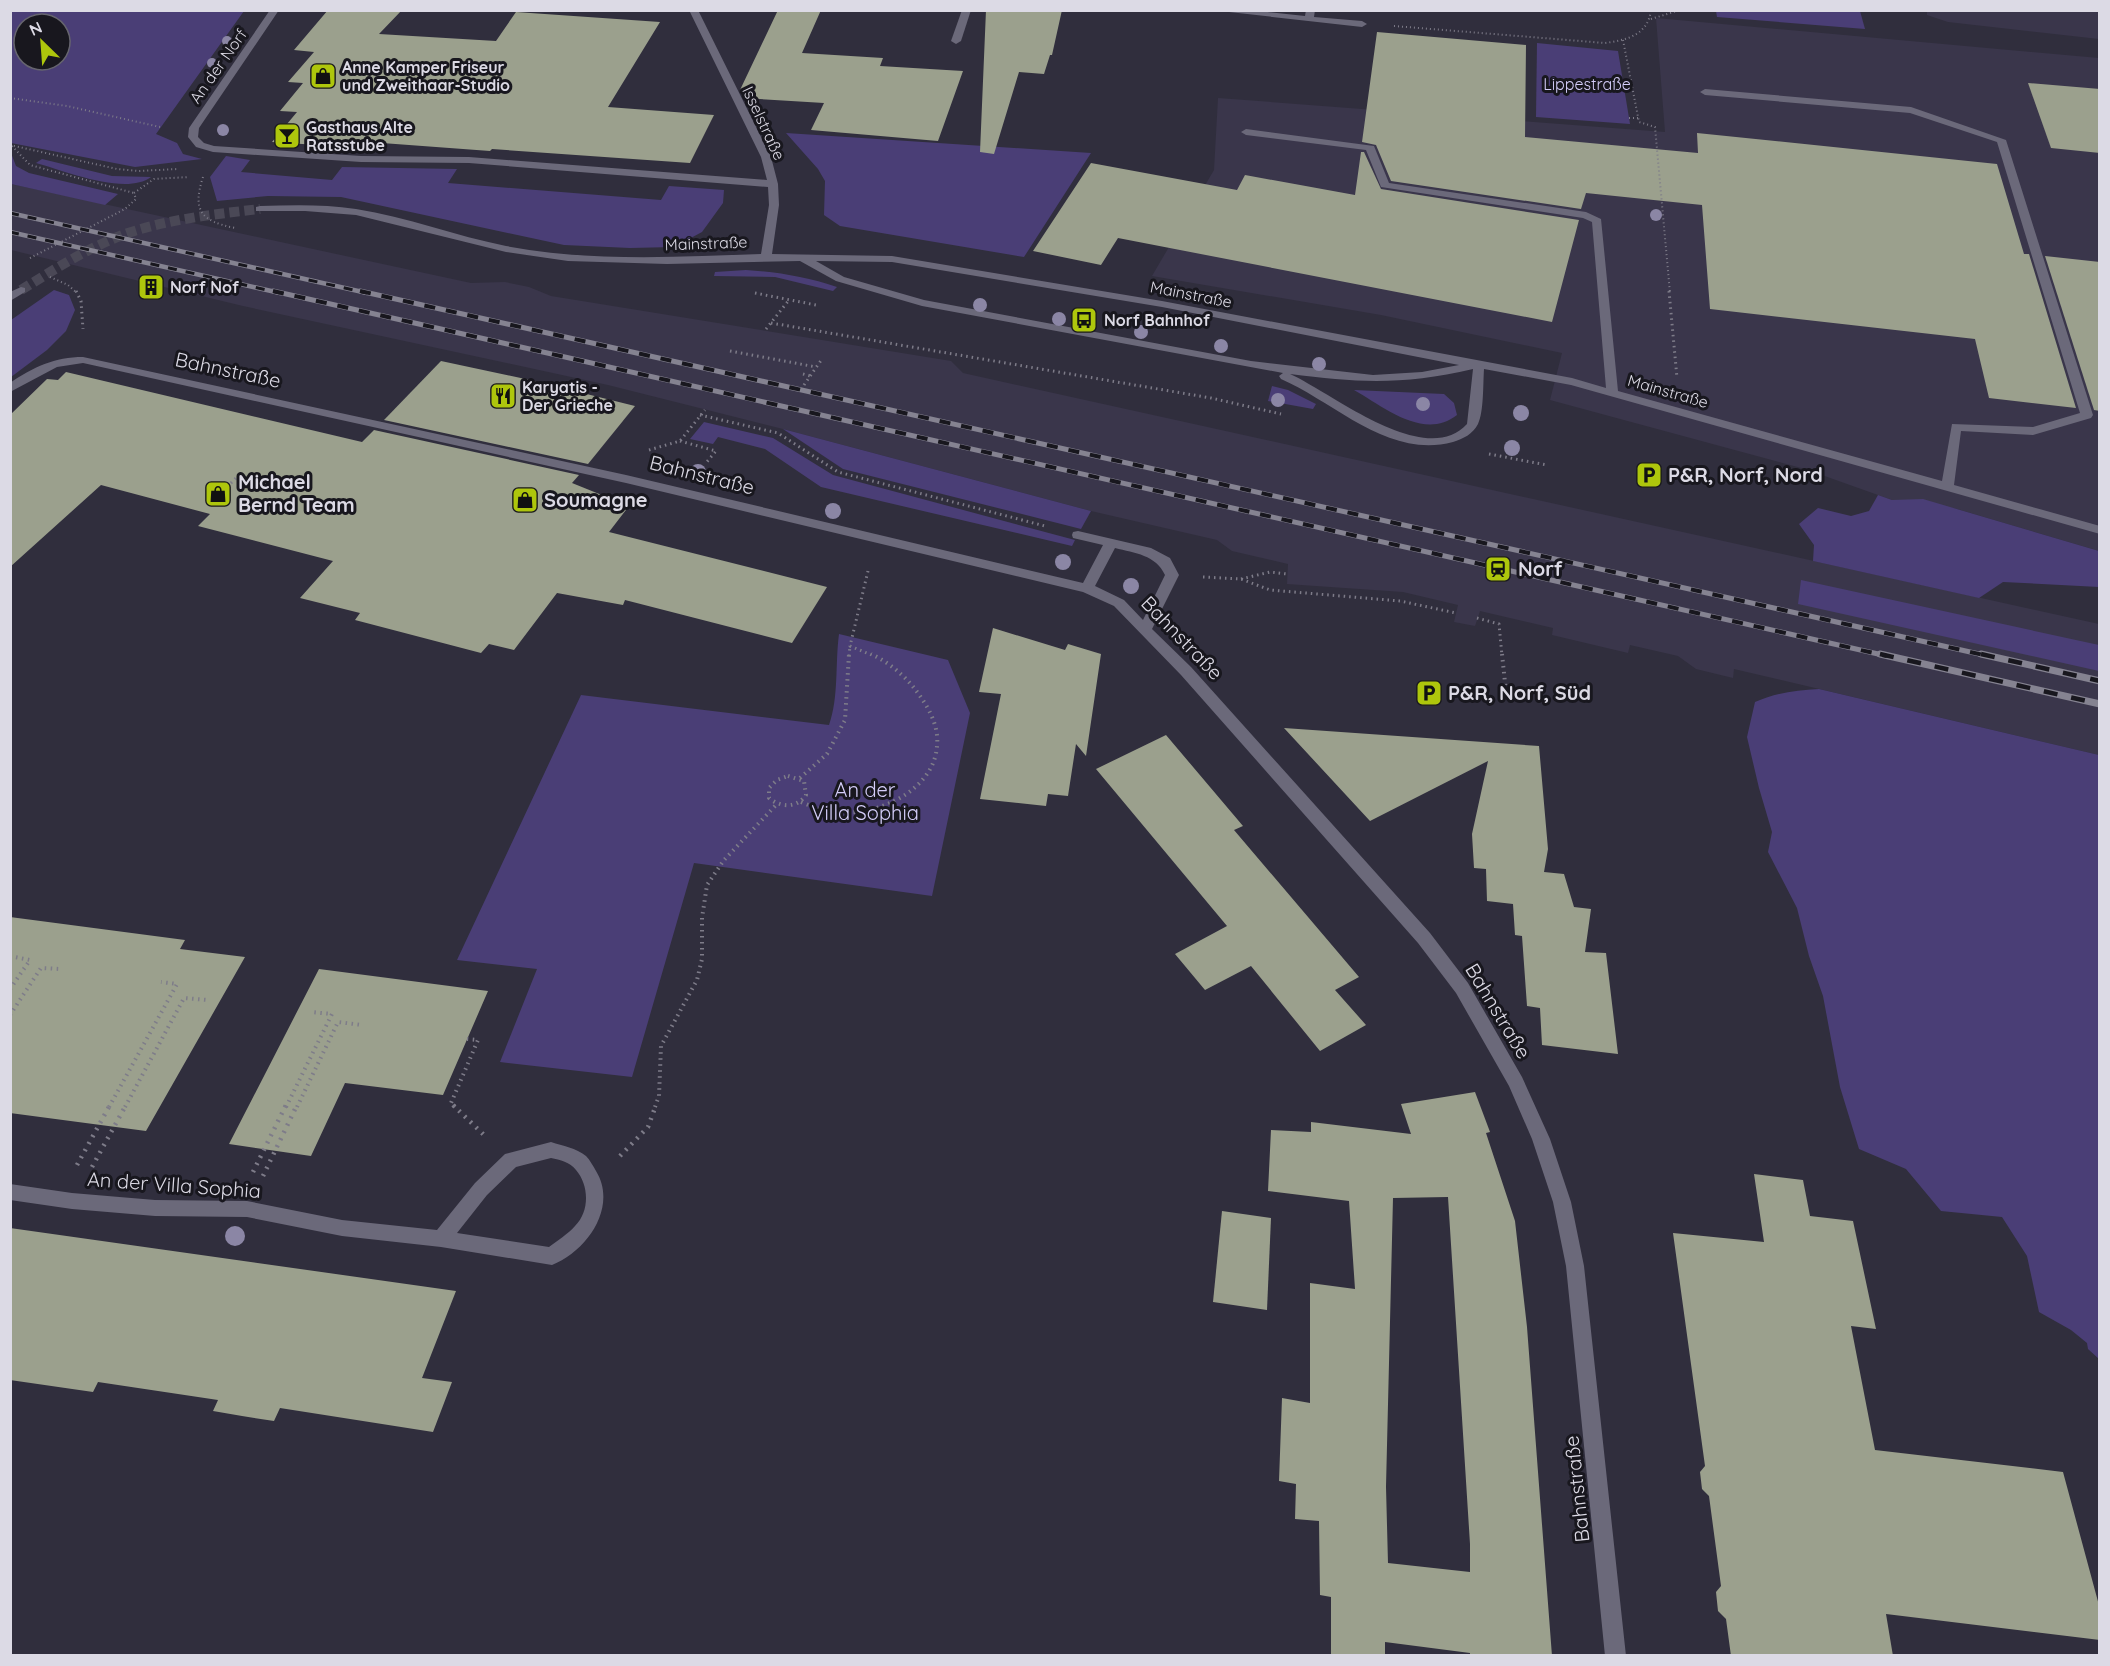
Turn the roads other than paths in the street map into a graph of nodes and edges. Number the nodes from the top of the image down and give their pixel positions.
1 (275, 10) edge
2 (693, 10) edge
3 (967, 10) edge
4 (1215, 10) edge
5 (1310, 15) edge
6 (1362, 24) road end
7 (956, 41) dead end
8 (1705, 92) dead end
9 (1246, 132) dead end
10 (773, 184) junction
11 (260, 209) tunnel mouth
12 (800, 256) junction
13 (766, 257) junction
14 (21, 290) tunnel mouth
15 (10, 298) edge
16 (1479, 364) junction
17 (1251, 365) junction
18 (10, 389) edge
19 (1612, 392) junction
20 (1947, 487) junction
21 (2100, 530) edge
22 (1078, 535) road end
23 (1111, 543) junction
24 (1087, 588) junction
25 (1146, 628) junction
26 (10, 1192) edge
27 (441, 1239) junction
28 (1616, 1656) edge

1 - 10 street, An der Norf
2 - 10 street, Isselstraße
3 - 7 street
4 - 5 street
5 - 6 street
8 - 20 street
9 - 19 street
10 - 13 street, Isselstraße
11 - 13 street, Mainstraße
12 - 13 street, Mainstraße
12 - 16 street, Mainstraße
12 - 17 street
14 - 15 street
16 - 17 street
16 - 17 street
16 - 19 street, Mainstraße
18 - 24 street, Bahnstraße
19 - 20 street, Mainstraße
20 - 21 street, Mainstraße
22 - 23 street
23 - 24 street
23 - 25 street
24 - 25 street, Bahnstraße
25 - 28 street, Bahnstraße
26 - 27 street, An der Villa Sophia
27 - 27 street, An der Villa Sophia

